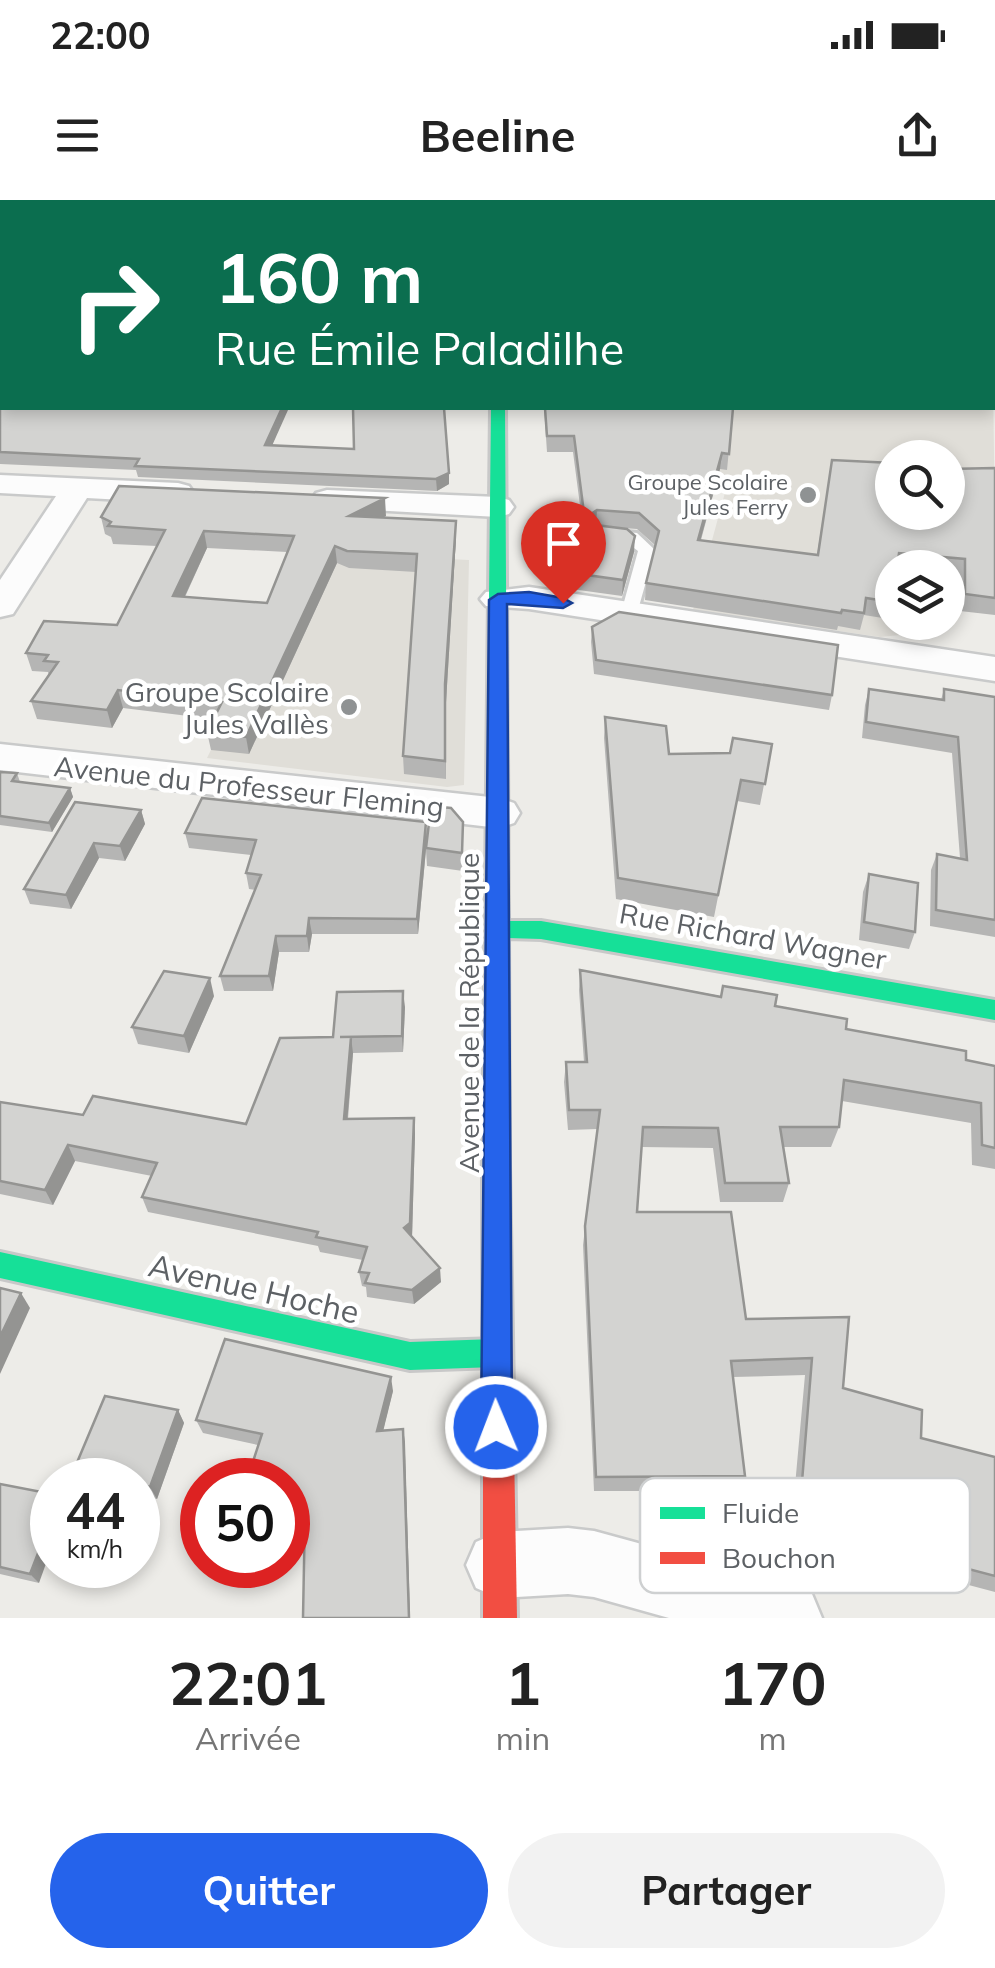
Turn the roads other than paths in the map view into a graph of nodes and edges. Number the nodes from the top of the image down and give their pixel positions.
1 (498, 410) edge
2 (0, 484) edge
3 (77, 488) junction
4 (216, 495) edge
5 (295, 498) edge
6 (498, 507) junction
7 (596, 535) edge
8 (498, 600) junction
9 (0, 606) edge
10 (630, 613) junction
11 (995, 669) edge
12 (0, 757) edge
13 (499, 813) junction
14 (499, 928) junction
15 (995, 1010) edge
16 (0, 1265) edge
17 (495, 1353) junction
18 (640, 1577) edge
19 (500, 1592) edge
20 (698, 1593) edge
21 (788, 1618) edge

1 - 6 main road, Avenue de la République
2 - 3 street
3 - 4 street
3 - 9 street
5 - 6 street
6 - 8 main road, Avenue de la République
7 - 10 lane
8 - 10 street
8 - 13 main road, Avenue de la République
10 - 11 street
12 - 13 street, Avenue du Professeur Fleming
13 - 14 main road, Avenue de la République
14 - 15 main road, Rue Richard Wagner
14 - 17 main road, Avenue de la République
16 - 17 main road, Avenue Hoche
17 - 19 main road, Avenue de la République
18 - 19 street
20 - 21 street

